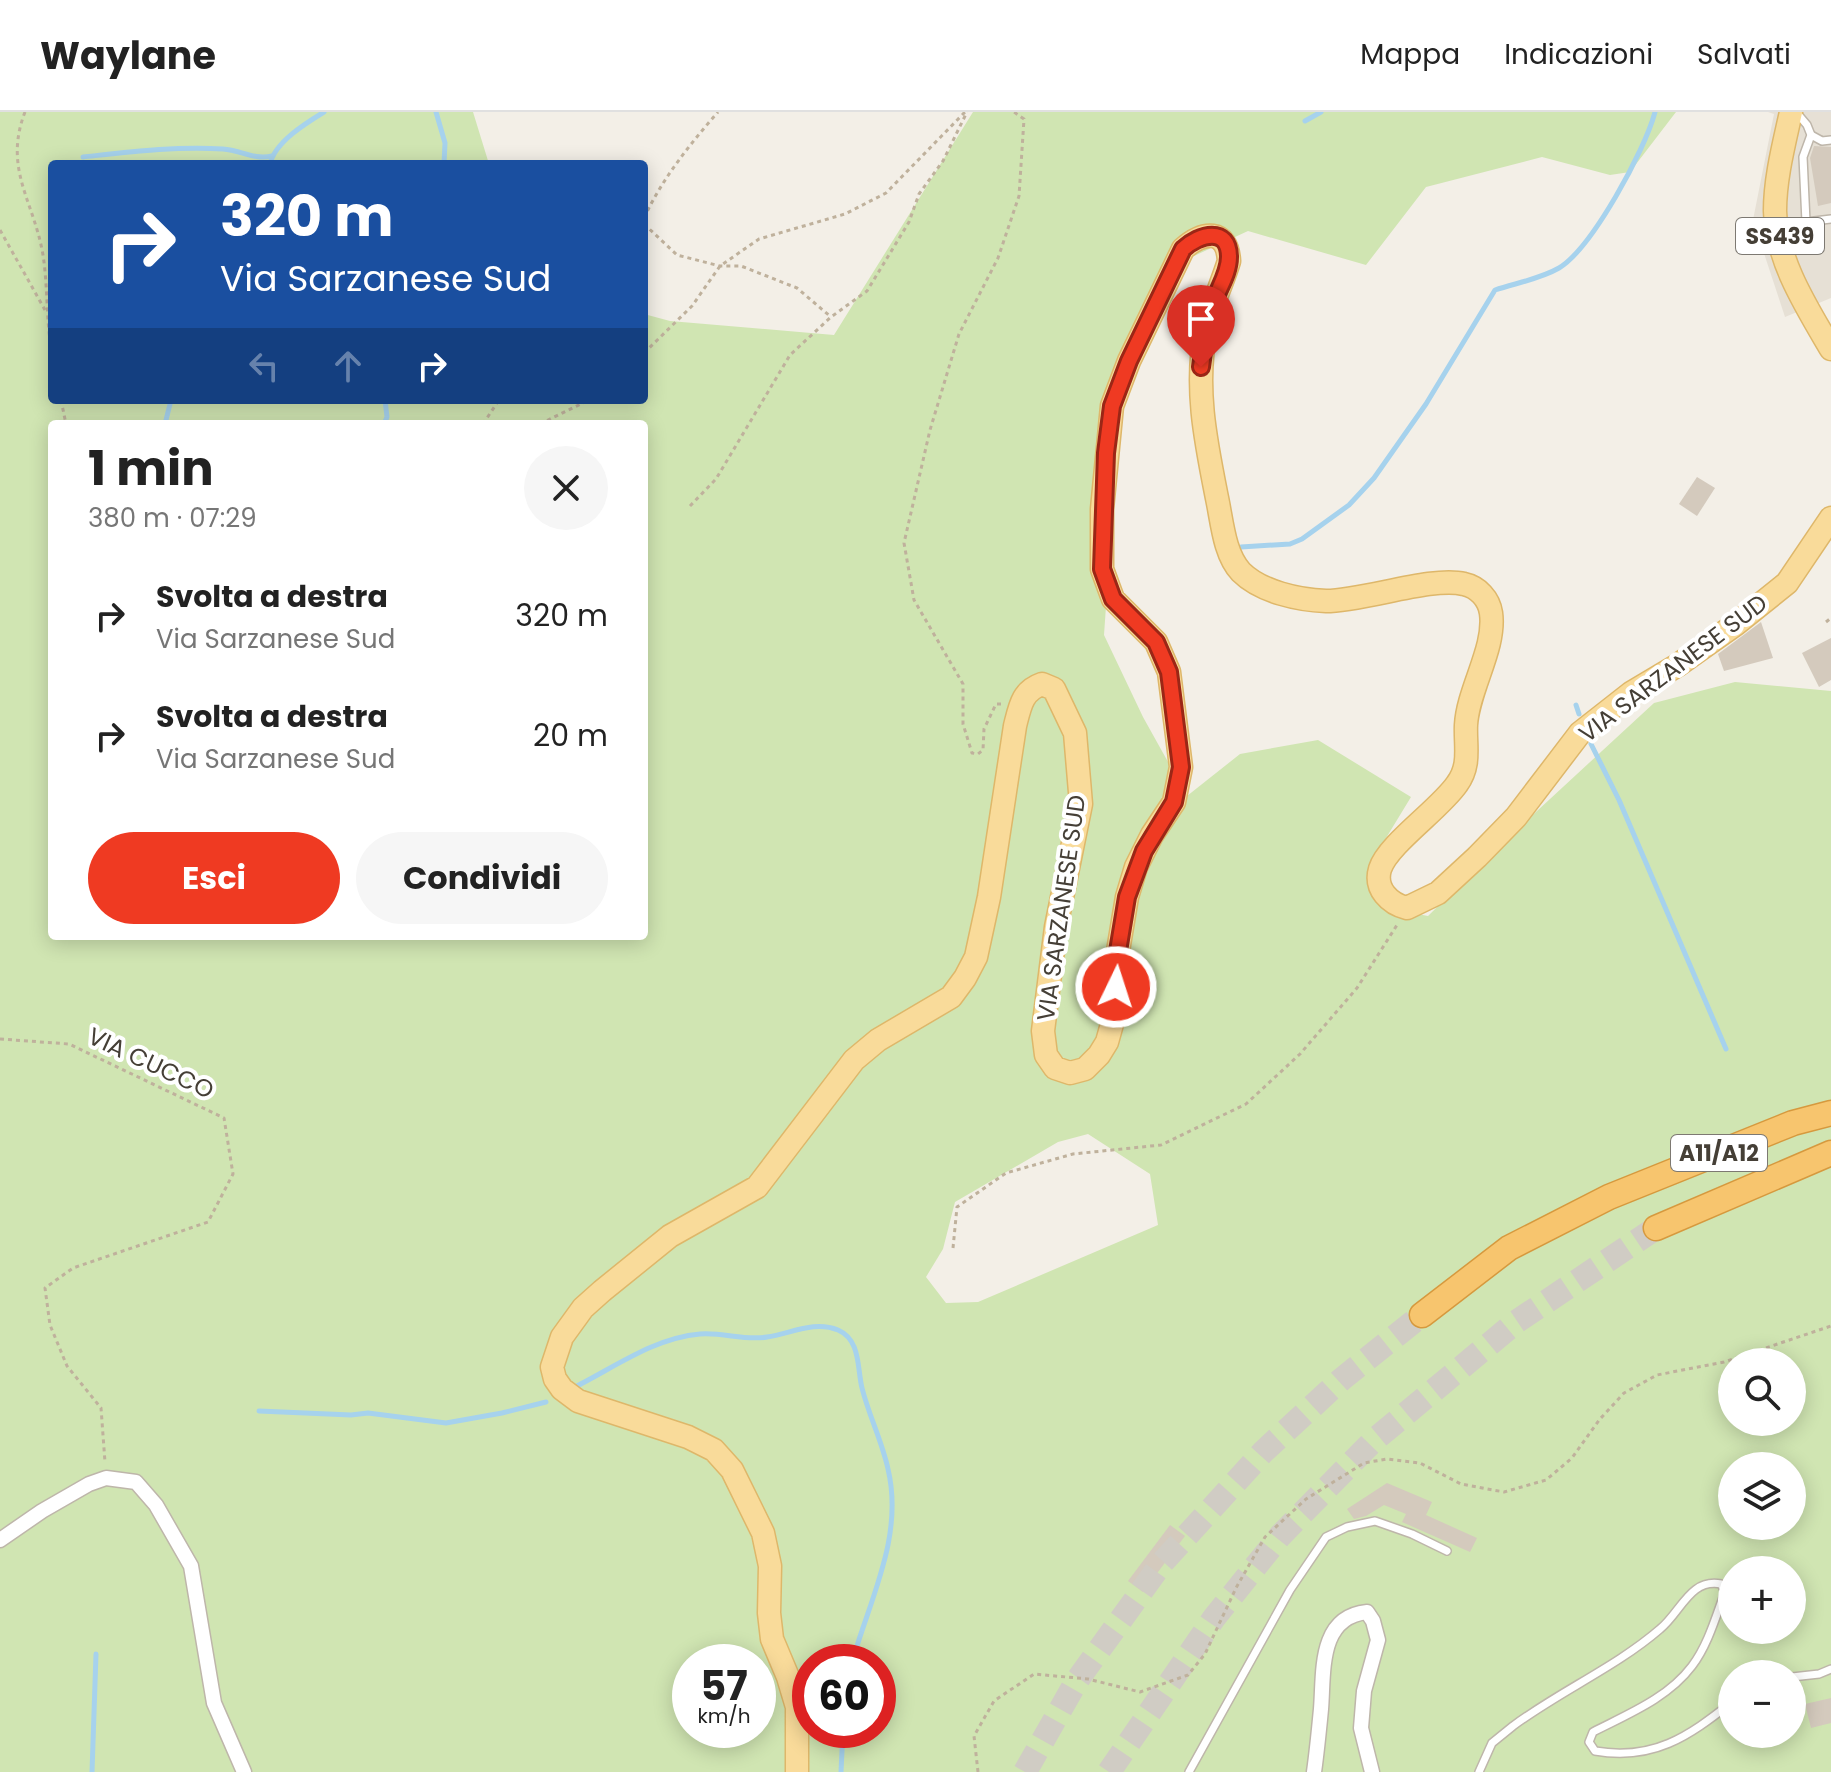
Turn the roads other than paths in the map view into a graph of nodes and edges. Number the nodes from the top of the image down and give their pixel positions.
1 (1793, 112) edge
2 (1811, 135) junction
3 (1831, 140) edge
4 (1831, 219) edge
5 (1831, 349) edge
6 (1831, 518) edge
7 (1831, 1113) edge
8 (1831, 1153) edge
9 (1656, 1228) tunnel mouth
10 (1422, 1315) tunnel mouth
11 (0, 1540) edge
12 (1447, 1551) dead end
13 (1831, 1669) edge
14 (1806, 1675) edge
15 (1718, 1712) edge
16 (1373, 1770) edge
17 (244, 1772) edge
18 (797, 1772) edge
19 (1189, 1772) edge
20 (1314, 1772) edge
21 (1479, 1772) edge

1 - 2 lane
1 - 5 main road, SS439
2 - 3 lane
2 - 4 lane
6 - 18 main road, VIA SARZANESE SUD
7 - 10 highway, A11/A12
8 - 9 highway, A11/A12
11 - 17 street
12 - 19 lane
13 - 14 lane
15 - 21 lane
16 - 20 street

